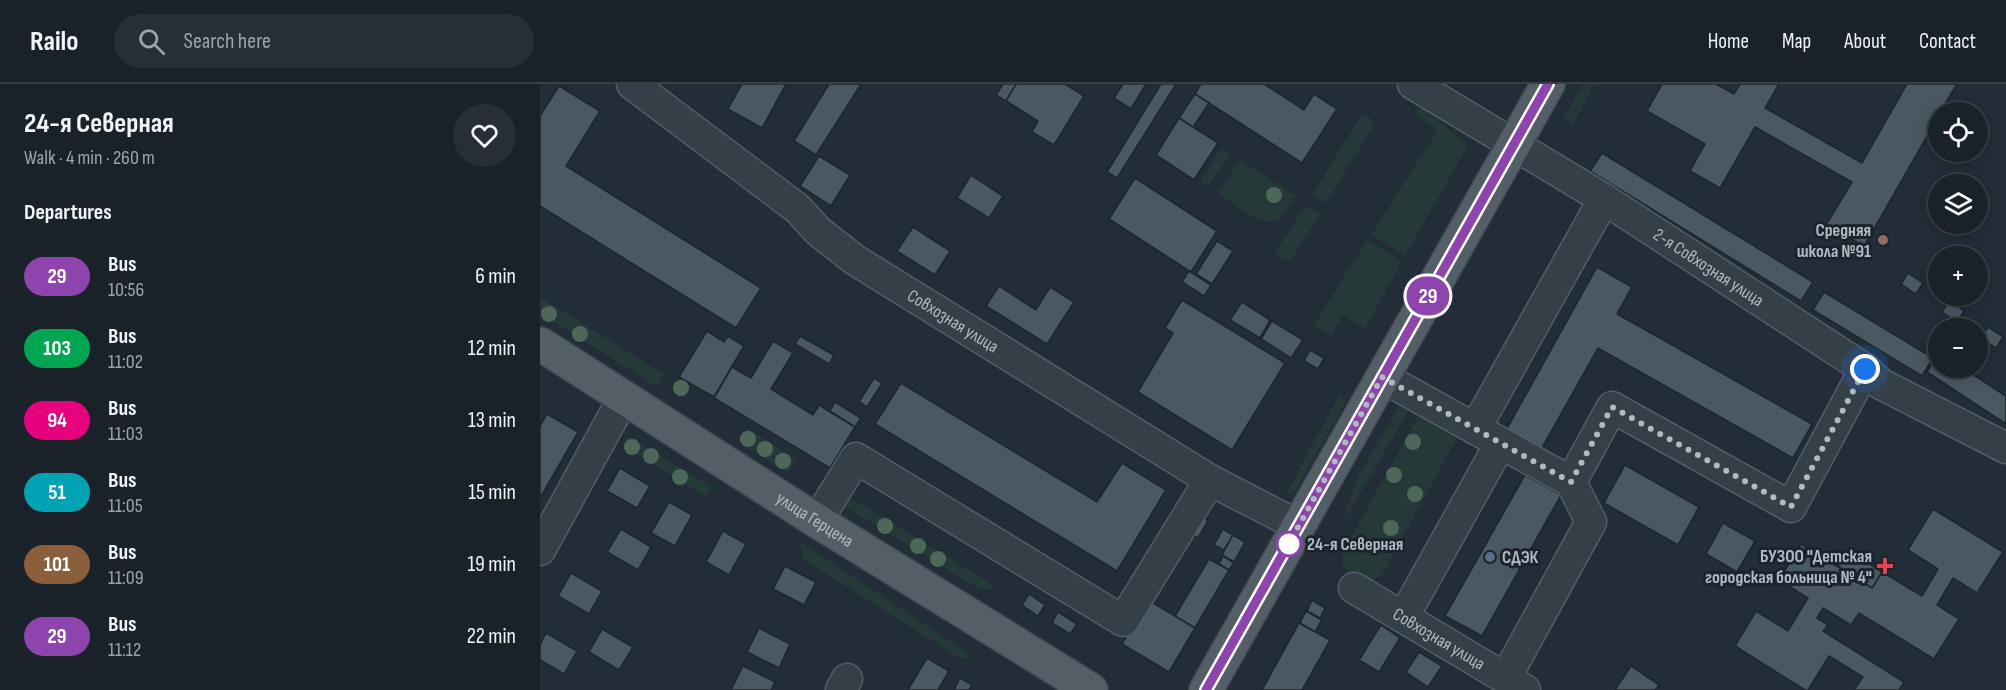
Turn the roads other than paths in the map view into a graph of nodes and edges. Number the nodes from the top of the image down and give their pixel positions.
1 (632, 84) edge
2 (1413, 84) edge
3 (1548, 84) edge
4 (1513, 146) junction
5 (1604, 199) junction
6 (540, 344) edge
7 (1865, 369) junction
8 (1382, 377) junction
9 (624, 396) junction
10 (1488, 436) junction
11 (2006, 448) edge
12 (1210, 480) junction
13 (1571, 482) junction
14 (817, 521) junction
15 (1299, 526) junction
16 (540, 550) edge
17 (1354, 588) dead end
18 (1413, 600) dead end
19 (1515, 684) edge
20 (1091, 690) edge
21 (1206, 690) edge

1 - 12 street, Совхозная улица
2 - 4 street, 2-я Совхозная улица
3 - 4 main road
4 - 5 street, 2-я Совхозная улица
4 - 8 main road
5 - 7 street, 2-я Совхозная улица
5 - 10 street
6 - 9 main road, улица Герцена
7 - 11 street, 2-я Совхозная улица
7 - 13 street
8 - 10 street
8 - 15 main road
9 - 14 main road, улица Герцена
9 - 16 street
10 - 13 street
10 - 18 street
12 - 14 street
12 - 15 street, Совхозная улица
13 - 19 street
14 - 20 main road, улица Герцена
15 - 21 main road
17 - 19 street, Совхозная улица

